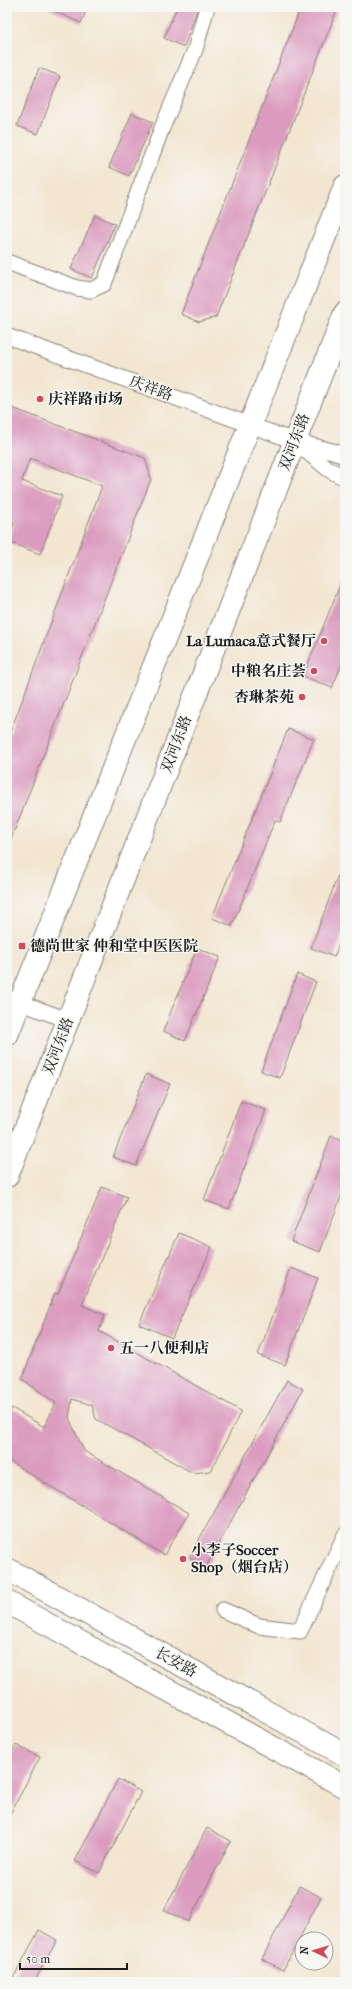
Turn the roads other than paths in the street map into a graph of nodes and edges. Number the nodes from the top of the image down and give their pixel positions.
1 (207, 7) edge
2 (345, 186) edge
3 (7, 262) edge
4 (345, 313) edge
5 (7, 336) edge
6 (251, 425) junction
7 (294, 441) junction
8 (345, 457) edge
9 (345, 478) edge
10 (13, 1001) edge
11 (68, 1020) junction
12 (7, 1035) edge
13 (7, 1176) edge
14 (345, 1535) edge
15 (7, 1569) edge
16 (7, 1602) edge
17 (223, 1610) dead end
18 (345, 1755) edge
19 (345, 1787) edge

1 - 3 street
2 - 6 street
4 - 7 street, 双河东路
5 - 6 street, 庆祥路
6 - 7 street, 庆祥路
6 - 10 street
7 - 8 street, 庆祥路
7 - 9 street, 庆祥路
7 - 11 street, 双河东路
10 - 11 street
10 - 12 street
11 - 13 street, 双河东路
14 - 17 street
15 - 18 street, 长安路
16 - 19 street, 长安路

